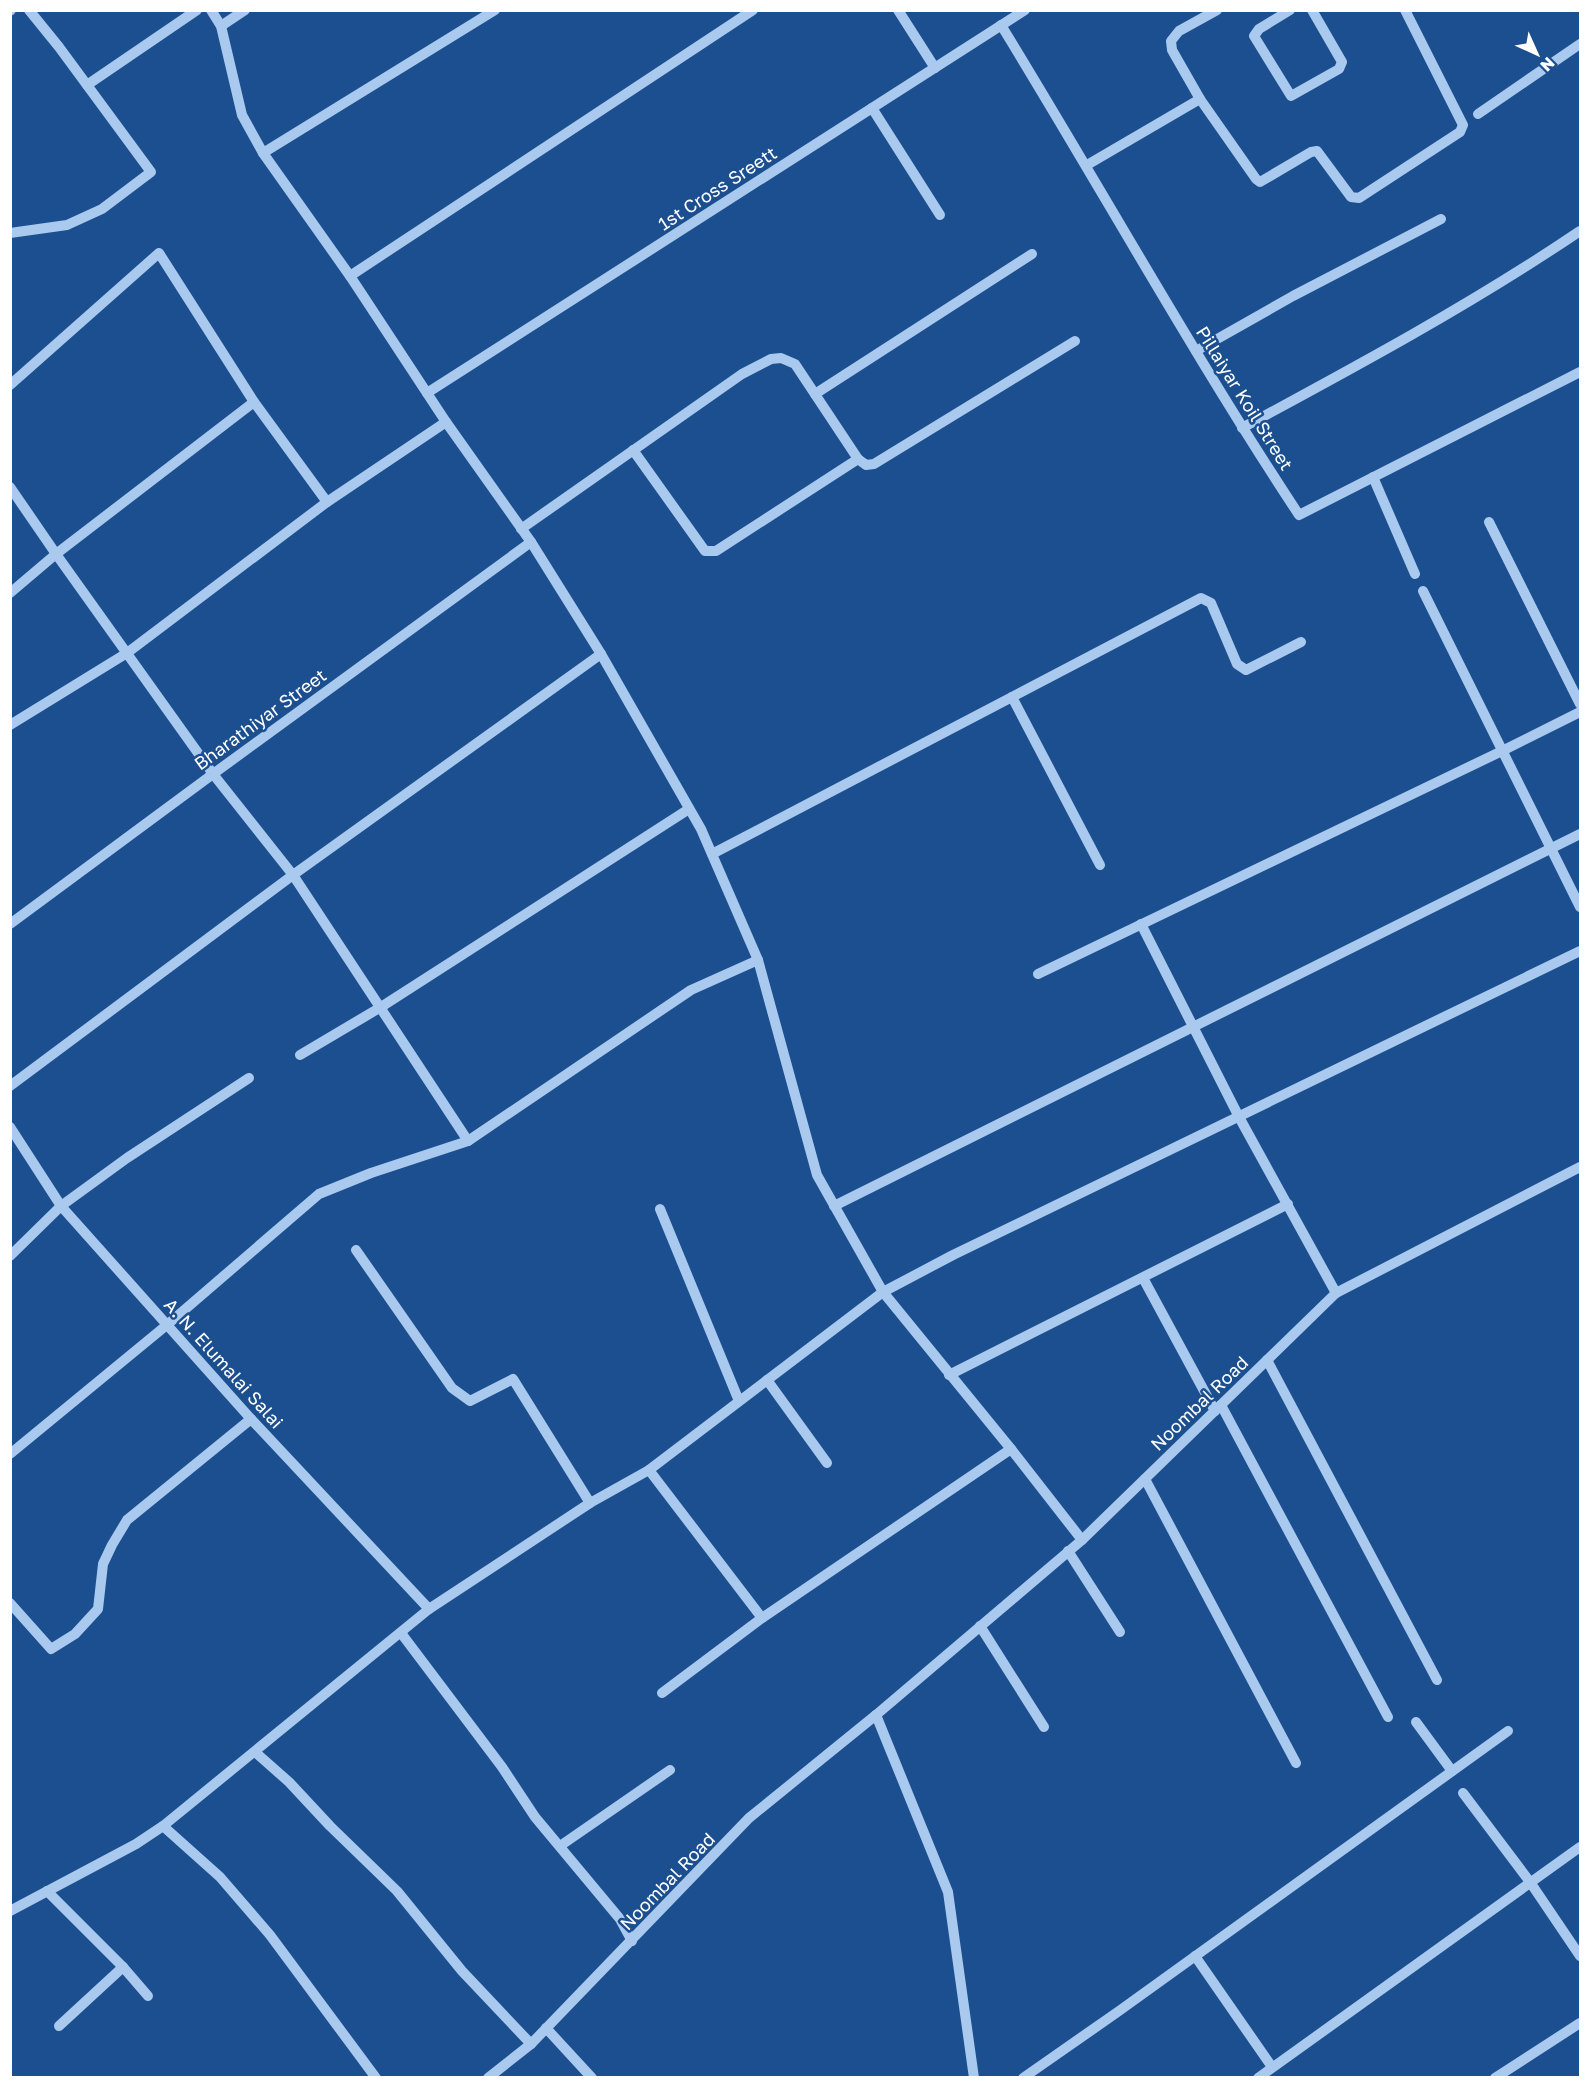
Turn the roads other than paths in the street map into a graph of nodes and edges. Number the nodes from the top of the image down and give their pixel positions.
1 (29, 10) edge
2 (197, 10) edge
3 (211, 10) edge
4 (244, 10) edge
5 (495, 10) edge
6 (753, 10) edge
7 (898, 10) edge
8 (1025, 10) edge
9 (1217, 10) edge
10 (1290, 10) edge
11 (1312, 10) edge
12 (1405, 10) edge
13 (1001, 25) junction
14 (221, 26) junction
15 (1581, 44) edge
16 (935, 68) junction
17 (87, 85) junction
18 (1200, 99) junction
19 (872, 108) junction
20 (1478, 114) dead end
21 (263, 153) junction
22 (1087, 165) junction
23 (940, 215) dead end
24 (1441, 219) dead end
25 (1581, 231) edge
26 (10, 232) edge
27 (1032, 254) dead end
28 (350, 276) junction
29 (1075, 341) dead end
30 (1196, 351) junction
31 (1581, 372) edge
32 (10, 385) edge
33 (428, 393) junction
34 (815, 394) junction
35 (254, 402) junction
36 (446, 422) junction
37 (1242, 428) junction
38 (633, 450) junction
39 (858, 459) junction
40 (1373, 477) junction
41 (10, 487) edge
42 (327, 502) junction
43 (1489, 522) dead end
44 (521, 529) junction
45 (531, 542) junction
46 (56, 554) junction
47 (1415, 574) dead end
48 (1423, 591) dead end
49 (10, 593) edge
50 (1300, 642) dead end
51 (127, 653) junction
52 (601, 654) junction
53 (1012, 697) junction
54 (1581, 704) edge
55 (1581, 712) edge
56 (10, 725) edge
57 (1502, 751) junction
58 (213, 774) junction
59 (689, 809) junction
60 (1581, 834) edge
61 (1551, 849) junction
62 (711, 854) junction
63 (1100, 865) dead end
64 (293, 875) junction
65 (1581, 907) edge
66 (10, 924) edge
67 (1141, 924) junction
68 (1581, 951) edge
69 (758, 960) junction
70 (1038, 974) dead end
71 (381, 1007) junction
72 (1193, 1027) junction
73 (300, 1054) dead end
74 (249, 1078) dead end
75 (10, 1086) edge
76 (1239, 1117) junction
77 (10, 1127) edge
78 (468, 1141) junction
79 (1581, 1167) edge
80 (1288, 1204) junction
81 (61, 1206) junction
82 (834, 1206) junction
83 (660, 1209) dead end
84 (356, 1250) dead end
85 (10, 1256) edge
86 (1143, 1278) junction
87 (883, 1292) junction
88 (1336, 1293) junction
89 (168, 1324) junction
90 (1267, 1360) junction
91 (949, 1375) junction
92 (767, 1380) junction
93 (739, 1401) junction
94 (1218, 1408) junction
95 (251, 1419) junction
96 (1011, 1449) junction
97 (10, 1454) edge
98 (827, 1463) dead end
99 (649, 1470) junction
100 (1145, 1479) junction
101 (590, 1503) junction
102 (1082, 1540) junction
103 (1068, 1551) junction
104 (10, 1603) edge
105 (429, 1609) junction
106 (762, 1618) junction
107 (980, 1626) junction
108 (1120, 1632) dead end
109 (401, 1633) junction
110 (1437, 1680) dead end
111 (662, 1693) dead end
112 (876, 1715) junction
113 (1388, 1717) dead end
114 (1416, 1722) dead end
115 (1044, 1727) dead end
116 (1508, 1731) dead end
117 (255, 1752) junction
118 (1296, 1763) dead end
119 (670, 1770) dead end
120 (1452, 1771) junction
121 (1463, 1793) dead end
122 (163, 1826) junction
123 (560, 1846) junction
124 (1581, 1847) edge
125 (1530, 1882) junction
126 (47, 1891) junction
127 (10, 1911) edge
128 (632, 1941) junction
129 (1195, 1956) junction
130 (1581, 1956) edge
131 (123, 1967) junction
132 (148, 1996) dead end
133 (1581, 2023) edge
134 (59, 2026) dead end
135 (546, 2028) junction
136 (531, 2044) junction
137 (1272, 2067) junction
138 (376, 2078) edge
139 (488, 2078) edge
140 (592, 2078) edge
141 (974, 2078) edge
142 (1023, 2078) edge
143 (1257, 2078) edge
144 (1495, 2078) edge

1 - 17 street
2 - 17 street
3 - 14 street
4 - 14 street
5 - 21 street
6 - 28 street
7 - 16 street
8 - 13 street, 1st Cross Sreett
9 - 18 street
10 - 11 street
12 - 18 street
13 - 16 street, 1st Cross Sreett
13 - 22 street, Pillaiyar Koil Street
14 - 21 street
15 - 20 street
16 - 19 street, 1st Cross Sreett
17 - 26 street
18 - 22 street
19 - 23 street
19 - 33 street, 1st Cross Sreett
21 - 28 street
22 - 30 street, Pillaiyar Koil Street
24 - 30 street
25 - 37 street
27 - 34 street
28 - 33 street
29 - 39 street
30 - 37 street, Pillaiyar Koil Street
31 - 40 street, Pillaiyar Koil Street
32 - 35 street
33 - 36 street
34 - 38 street
34 - 39 street
35 - 42 street
35 - 46 street
36 - 42 street
36 - 44 street
37 - 40 street, Pillaiyar Koil Street
38 - 39 street
38 - 44 street
40 - 47 street
41 - 46 street
42 - 51 street
43 - 54 street
44 - 45 street
45 - 52 street
45 - 58 street, Bharathiyar Street
46 - 49 street
46 - 51 street
48 - 57 street
50 - 53 street
51 - 56 street
51 - 58 street
52 - 59 street
52 - 64 street
53 - 62 street
53 - 63 street
55 - 57 street
57 - 61 street
57 - 67 street
58 - 64 street
58 - 66 street, Bharathiyar Street
59 - 62 street
59 - 71 street
60 - 61 street
61 - 65 street
61 - 72 street
62 - 69 street
64 - 71 street
64 - 75 street
67 - 70 street
67 - 72 street
68 - 76 street
69 - 78 street
69 - 82 street
71 - 73 street
71 - 78 street
72 - 76 street
72 - 82 street
74 - 81 street
76 - 80 street
76 - 87 street
77 - 81 street, A. N. Elumalai Salai
78 - 89 street
79 - 88 street, Noombal Road
80 - 86 street
80 - 88 street
81 - 85 street
81 - 89 street, A. N. Elumalai Salai
82 - 87 street
83 - 93 street
84 - 101 street
86 - 91 street
86 - 94 street
87 - 91 street
87 - 92 street
88 - 90 street, Noombal Road
89 - 95 street, A. N. Elumalai Salai
89 - 97 street
90 - 94 street, Noombal Road
90 - 110 street
91 - 96 street
92 - 93 street
92 - 98 street
93 - 99 street
94 - 100 street, Noombal Road
94 - 113 street
95 - 104 street
95 - 105 street, A. N. Elumalai Salai
96 - 102 street
96 - 106 street
99 - 101 street
99 - 106 street
100 - 102 street, Noombal Road
100 - 118 street
101 - 105 street
102 - 103 street, Noombal Road
103 - 107 street, Noombal Road
103 - 108 street
105 - 109 street
106 - 111 street
107 - 112 street, Noombal Road
107 - 115 street
109 - 117 street
109 - 123 street
112 - 128 street, Noombal Road
112 - 141 street
114 - 120 street
116 - 120 street
117 - 122 street
117 - 136 street
119 - 123 street
120 - 129 street
121 - 125 street
122 - 126 street
122 - 138 street
123 - 128 street
124 - 125 street
125 - 130 street
125 - 137 street
126 - 127 street
126 - 131 street
128 - 135 street, Noombal Road
129 - 137 street
129 - 142 street
131 - 132 street
131 - 134 street
133 - 144 street
135 - 136 street, Noombal Road
135 - 140 street
136 - 139 street, Noombal Road
137 - 143 street

